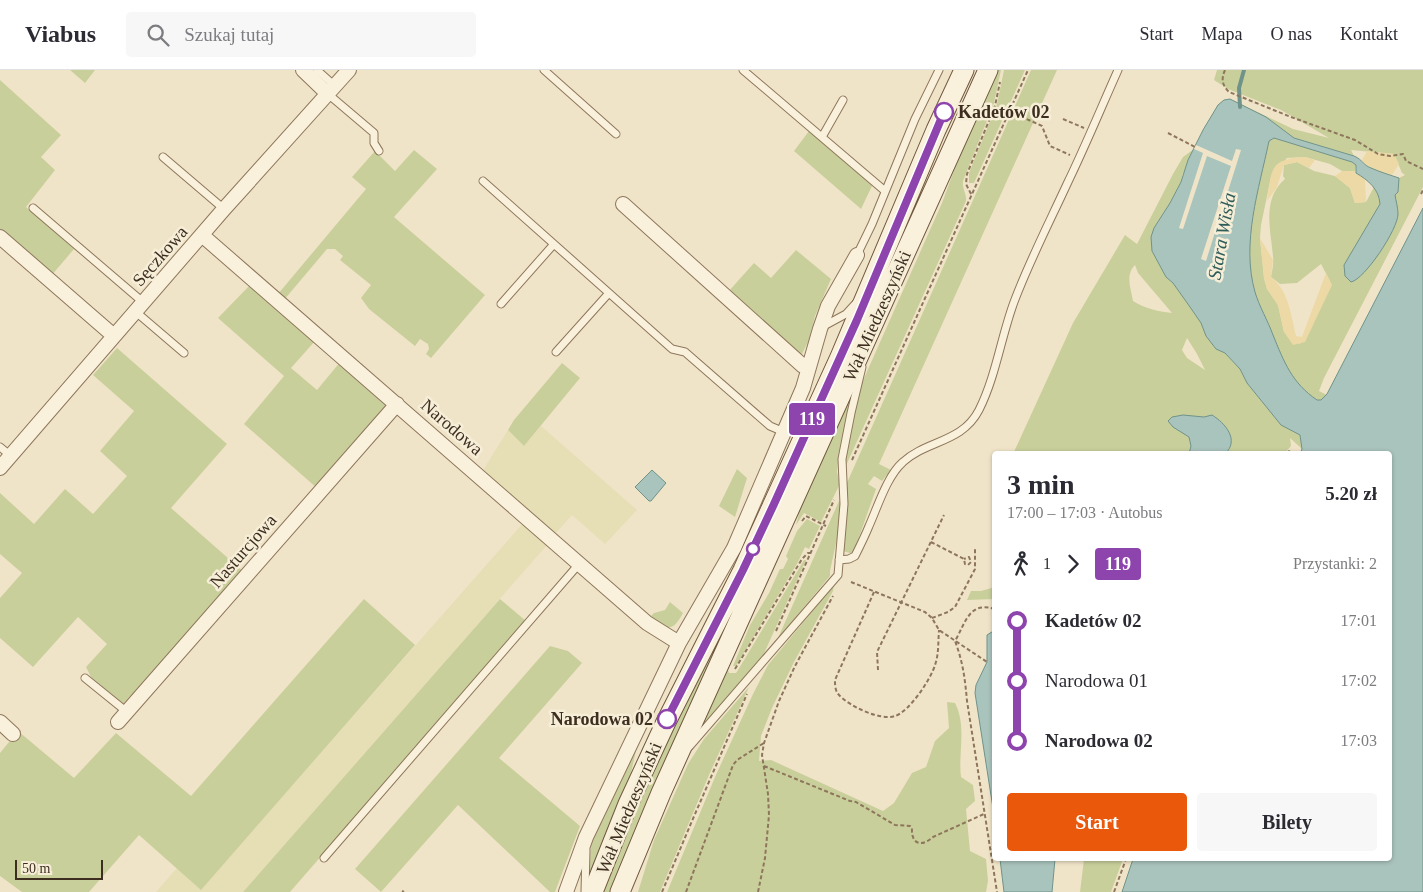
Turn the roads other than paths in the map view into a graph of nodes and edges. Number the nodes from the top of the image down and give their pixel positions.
1 (303, 70) edge
2 (317, 70) edge
3 (348, 70) edge
4 (544, 70) edge
5 (743, 70) edge
6 (939, 70) edge
7 (964, 70) edge
8 (1118, 70) edge
9 (995, 74) edge
10 (331, 90) junction
11 (843, 100) dead end
12 (616, 134) dead end
13 (822, 137) junction
14 (379, 151) dead end
15 (163, 157) dead end
16 (483, 181) dead end
17 (886, 191) junction
18 (623, 204) dead end
19 (33, 208) dead end
20 (224, 209) junction
21 (203, 236) junction
22 (0, 237) edge
23 (554, 244) junction
24 (857, 255) joint
25 (870, 288) junction
26 (609, 293) junction
27 (501, 304) dead end
28 (140, 307) junction
29 (873, 325) junction
30 (820, 328) junction
31 (114, 336) junction
32 (556, 352) dead end
33 (184, 353) dead end
34 (803, 366) dead end
35 (397, 404) junction
36 (784, 432) junction
37 (5, 451) edge
38 (0, 468) edge
39 (839, 560) junction
40 (579, 564) junction
41 (679, 643) junction
42 (85, 678) dead end
43 (122, 717) joint
44 (0, 722) edge
45 (13, 734) dead end
46 (674, 765) junction
47 (586, 837) junction
48 (324, 858) dead end
49 (566, 892) edge
50 (585, 892) edge
51 (593, 892) edge
52 (620, 892) edge

1 - 10 street
2 - 10 lane
3 - 10 street, Sęczkowa
4 - 12 lane
5 - 13 lane
6 - 17 lane
7 - 25 main road, Wał Miedzeszyński
8 - 39 lane
9 - 29 main road, Wał Miedzeszyński
10 - 14 lane
10 - 20 street, Sęczkowa
11 - 13 lane
13 - 17 lane
15 - 20 lane
16 - 23 lane
17 - 24 lane
18 - 34 street
19 - 28 lane
20 - 21 street, Sęczkowa
21 - 28 street, Sęczkowa
21 - 35 street, Narodowa
22 - 31 street
23 - 26 lane
23 - 27 lane
24 - 30 street, Wał Miedzeszyński
25 - 30 lane
25 - 51 main road, Wał Miedzeszyński
26 - 32 lane
26 - 36 lane
28 - 31 street, Sęczkowa
28 - 33 lane
29 - 39 lane
29 - 46 main road, Wał Miedzeszyński
30 - 36 street, Wał Miedzeszyński
31 - 37 street, Sęczkowa
35 - 40 street, Narodowa
35 - 43 street, Nasturcjowa
36 - 41 street, Wał Miedzeszyński
37 - 38 street, Sęczkowa
39 - 46 lane
40 - 41 street, Narodowa
40 - 48 lane
41 - 47 street, Wał Miedzeszyński
42 - 43 lane
44 - 45 street
46 - 52 main road, Wał Miedzeszyński
47 - 49 street, Wał Miedzeszyński
47 - 50 lane

